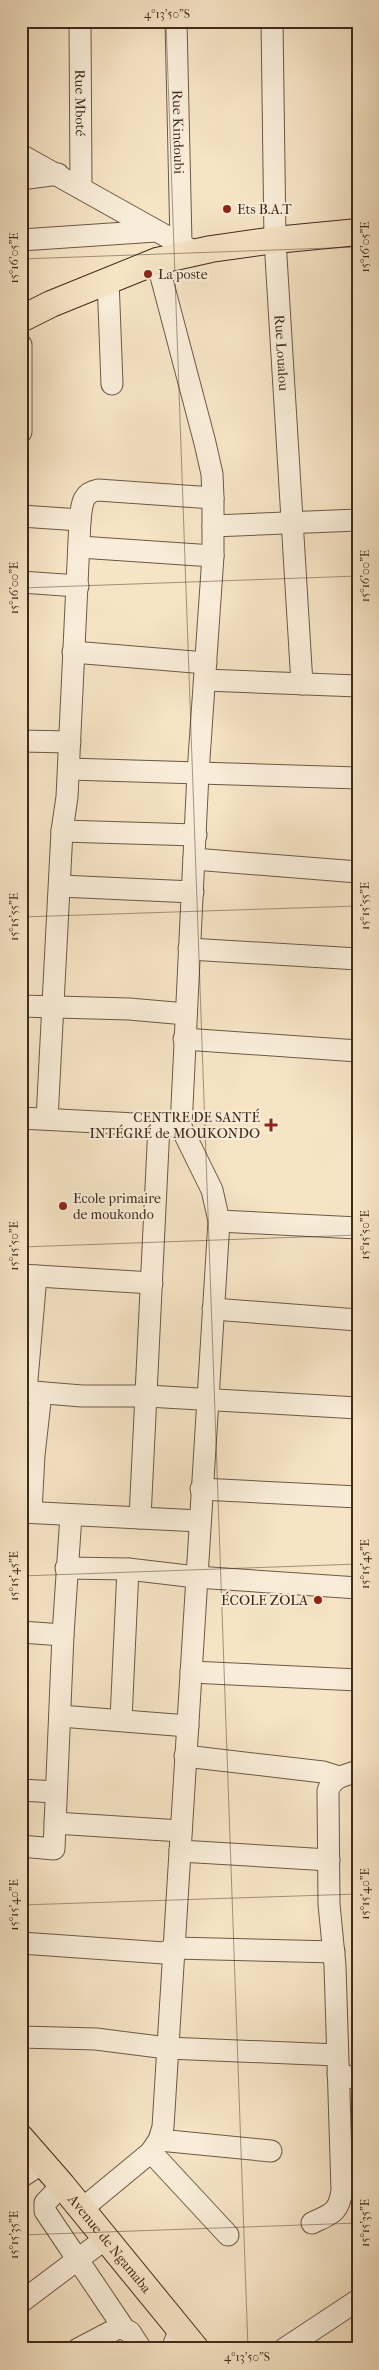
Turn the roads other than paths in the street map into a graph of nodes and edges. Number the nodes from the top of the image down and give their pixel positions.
1 (80, 21) edge
2 (176, 21) edge
3 (272, 21) edge
4 (21, 155) edge
5 (58, 174) junction
6 (21, 179) edge
7 (81, 187) junction
8 (156, 231) junction
9 (358, 232) edge
10 (21, 240) edge
11 (275, 240) junction
12 (188, 248) junction
13 (157, 261) junction
14 (108, 279) junction
15 (21, 319) edge
16 (21, 345) edge
17 (112, 384) dead end
18 (21, 432) edge
19 (213, 498) junction
20 (21, 516) edge
21 (80, 520) junction
22 (358, 520) edge
23 (293, 524) junction
24 (213, 526) junction
25 (80, 547) junction
26 (213, 556) junction
27 (21, 582) edge
28 (78, 586) junction
29 (74, 652) junction
30 (205, 672) junction
31 (302, 684) junction
32 (358, 686) edge
33 (21, 742) edge
34 (70, 742) junction
35 (69, 768) junction
36 (198, 773) junction
37 (358, 778) edge
38 (62, 831) junction
39 (196, 836) junction
40 (194, 858) junction
41 (358, 872) edge
42 (60, 886) junction
43 (193, 892) junction
44 (189, 949) junction
45 (358, 958) edge
46 (21, 1006) edge
47 (53, 1007) junction
48 (186, 1014) junction
49 (184, 1039) junction
50 (358, 1050) edge
51 (21, 1118) edge
52 (46, 1119) junction
53 (159, 1125) junction
54 (180, 1127) junction
55 (219, 1221) junction
56 (358, 1228) edge
57 (29, 1276) edge
58 (152, 1283) junction
59 (213, 1309) junction
60 (358, 1320) edge
61 (29, 1392) edge
62 (147, 1396) junction
63 (206, 1399) junction
64 (358, 1408) edge
65 (201, 1489) junction
66 (358, 1497) edge
67 (26, 1512) edge
68 (71, 1514) junction
69 (140, 1518) junction
70 (200, 1521) junction
71 (66, 1568) junction
72 (128, 1569) junction
73 (196, 1578) junction
74 (358, 1588) edge
75 (21, 1632) edge
76 (63, 1635) junction
77 (191, 1672) junction
78 (358, 1680) edge
79 (60, 1716) junction
80 (121, 1719) junction
81 (188, 1726) junction
82 (185, 1756) junction
83 (348, 1774) edge
84 (21, 1790) edge
85 (55, 1792) junction
86 (55, 1823) junction
87 (180, 1841) junction
88 (21, 1846) edge
89 (329, 1860) junction
90 (21, 1943) edge
91 (174, 1948) junction
92 (334, 1952) junction
93 (21, 2037) edge
94 (167, 2048) junction
95 (344, 2069) edge
96 (21, 2138) edge
97 (155, 2146) junction
98 (271, 2151) dead end
99 (32, 2170) edge
100 (62, 2185) junction
101 (82, 2209) junction
102 (312, 2224) dead end
103 (228, 2235) dead end
104 (105, 2239) junction
105 (78, 2260) junction
106 (358, 2300) edge
107 (21, 2302) edge
108 (124, 2327) junction
109 (183, 2342) edge
110 (78, 2349) edge
111 (141, 2349) edge
112 (284, 2349) edge

1 - 7 street, Rue Mboté
2 - 12 street, Rue Kindoubi
3 - 11 street, Rue Loualou
4 - 5 street
5 - 6 street
5 - 7 street
7 - 8 street
8 - 10 street
8 - 12 street
9 - 11 main road
11 - 12 main road
11 - 23 street, Rue Loualou
12 - 13 main road
13 - 14 main road
13 - 19 street
14 - 15 main road
14 - 17 street
16 - 18 street
19 - 21 street
19 - 24 street
20 - 21 street
21 - 25 street
22 - 23 street
23 - 24 street
23 - 31 street, Rue Loualou
24 - 26 street
25 - 26 street
25 - 28 street
26 - 30 street
27 - 28 street
28 - 29 street
29 - 30 street
29 - 34 street
30 - 31 street
30 - 36 street
31 - 32 street
33 - 34 street
34 - 35 street
35 - 36 street
35 - 38 street
36 - 37 street
36 - 39 street
38 - 39 street
38 - 42 street
39 - 40 street
40 - 41 street
40 - 43 street
42 - 43 street
42 - 47 street
43 - 44 street
44 - 45 street
44 - 48 street
46 - 47 street
47 - 48 street
47 - 52 street
48 - 49 street
49 - 50 street
49 - 54 street
51 - 52 street
52 - 53 street
53 - 54 street
53 - 58 street
54 - 55 street
55 - 56 street
55 - 59 street
57 - 58 street
57 - 61 street
58 - 62 street
59 - 60 street
59 - 63 street
61 - 62 street
61 - 67 street
62 - 63 street
62 - 69 street
63 - 64 street
63 - 65 street
65 - 66 street
65 - 70 street
67 - 68 street
68 - 69 street
68 - 71 street
69 - 70 street
70 - 73 street
71 - 72 street
71 - 76 street
72 - 73 street
72 - 80 street
73 - 74 street
73 - 77 street
75 - 76 street
76 - 79 street
77 - 78 street
77 - 81 street
79 - 80 street
79 - 85 street
80 - 81 street
81 - 82 street
82 - 83 street
82 - 87 street
83 - 89 street
84 - 85 street
85 - 86 street
86 - 87 street
86 - 88 street
87 - 89 street
87 - 91 street
89 - 92 street
90 - 91 street
91 - 92 street
91 - 94 street
92 - 95 street
93 - 94 street
94 - 95 street
94 - 97 street
95 - 102 street
96 - 99 main road, Avenue de Ngamaba
97 - 98 street
97 - 101 street
97 - 103 street
99 - 100 main road, Avenue de Ngamaba
100 - 101 main road, Avenue de Ngamaba
100 - 105 street
101 - 104 main road, Avenue de Ngamaba
104 - 105 street
104 - 109 main road, Avenue de Ngamaba
105 - 107 street
105 - 108 street
106 - 112 street
108 - 110 street
108 - 111 street

